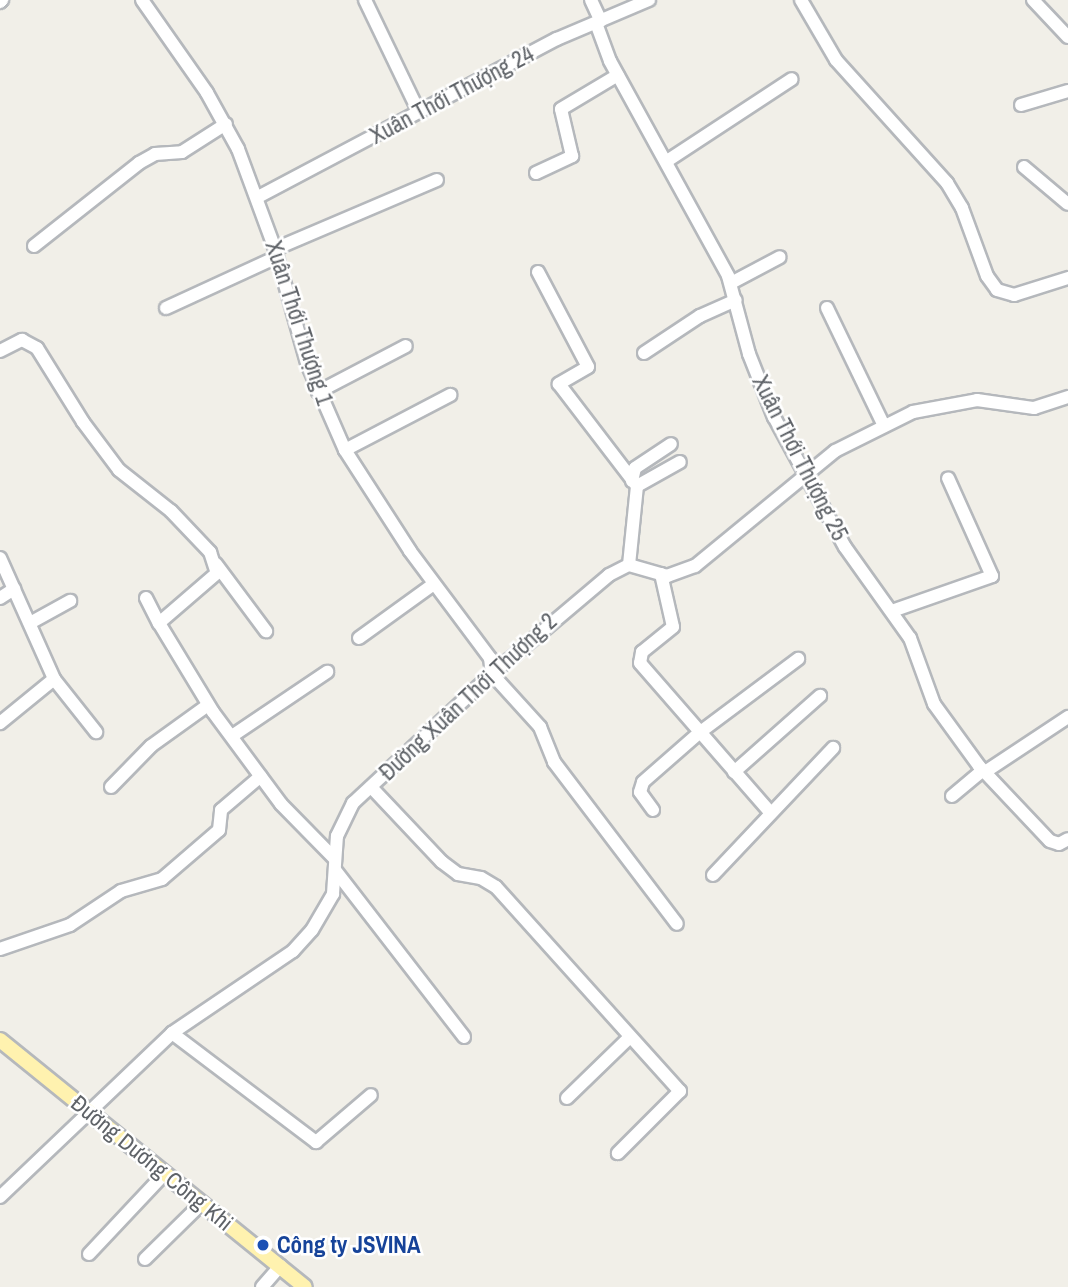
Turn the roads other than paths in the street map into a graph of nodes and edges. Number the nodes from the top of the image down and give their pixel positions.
1 (365, 0) edge
2 (591, 0) edge
3 (649, 0) edge
4 (800, 0) edge
5 (1033, 0) edge
6 (147, 2) edge
7 (598, 22) junction
8 (1068, 37) edge
9 (618, 75) junction
10 (792, 79) dead end
11 (1068, 91) edge
12 (1021, 105) dead end
13 (419, 112) junction
14 (226, 124) junction
15 (667, 161) junction
16 (1024, 167) dead end
17 (536, 173) dead end
18 (437, 180) dead end
19 (258, 197) junction
20 (1068, 204) edge
21 (34, 246) dead end
22 (276, 253) junction
23 (780, 257) dead end
24 (538, 272) dead end
25 (1068, 278) edge
26 (731, 283) junction
27 (736, 300) junction
28 (166, 308) dead end
29 (827, 308) dead end
30 (406, 346) dead end
31 (0, 351) edge
32 (644, 353) dead end
33 (318, 392) junction
34 (450, 396) dead end
35 (1068, 397) edge
36 (884, 426) junction
37 (671, 444) dead end
38 (345, 450) junction
39 (680, 462) dead end
40 (804, 474) junction
41 (948, 478) dead end
42 (634, 483) junction
43 (0, 558) edge
44 (216, 564) junction
45 (629, 565) junction
46 (661, 574) junction
47 (434, 584) junction
48 (14, 589) junction
49 (0, 598) edge
50 (146, 598) dead end
51 (70, 601) dead end
52 (892, 611) junction
53 (30, 623) junction
54 (159, 623) junction
55 (266, 631) dead end
56 (359, 638) dead end
57 (798, 659) dead end
58 (327, 672) dead end
59 (492, 674) junction
60 (54, 679) junction
61 (820, 696) dead end
62 (208, 705) junction
63 (1068, 717) edge
64 (0, 723) edge
65 (96, 732) dead end
66 (699, 733) junction
67 (232, 736) junction
68 (833, 748) dead end
69 (984, 771) junction
70 (734, 772) junction
71 (261, 776) junction
72 (111, 787) dead end
73 (371, 787) junction
74 (952, 796) dead end
75 (653, 810) dead end
76 (771, 813) junction
77 (1068, 839) edge
78 (335, 865) junction
79 (713, 875) dead end
80 (677, 924) dead end
81 (0, 949) edge
82 (172, 1033) junction
83 (464, 1037) dead end
84 (629, 1038) junction
85 (0, 1040) edge
86 (371, 1095) dead end
87 (567, 1098) dead end
88 (88, 1110) junction
89 (618, 1153) dead end
90 (165, 1173) junction
91 (0, 1197) edge
92 (202, 1203) junction
93 (89, 1254) dead end
94 (145, 1259) dead end
95 (280, 1266) junction
96 (262, 1287) edge
97 (305, 1287) edge

1 - 13 street
2 - 7 street, Xuân Thới Thượng 25
3 - 7 street, Xuân Thới Thượng 24
4 - 25 street
5 - 8 street
6 - 14 street, Xuân Thới Thượng 1
7 - 9 street, Xuân Thới Thượng 25
7 - 13 street, Xuân Thới Thượng 24
9 - 15 street, Xuân Thới Thượng 25
9 - 17 street
10 - 15 street
11 - 12 street
13 - 19 street, Xuân Thới Thượng 24
14 - 19 street, Xuân Thới Thượng 1
14 - 21 street
15 - 26 street, Xuân Thới Thượng 25
16 - 20 street
18 - 22 street
19 - 22 street, Xuân Thới Thượng 1
22 - 28 street
22 - 33 street, Xuân Thới Thượng 1
23 - 26 street
24 - 42 street
26 - 27 street, Xuân Thới Thượng 25
27 - 32 street
27 - 40 street, Xuân Thới Thượng 25
29 - 36 street
30 - 33 street
31 - 44 street
33 - 38 street, Xuân Thới Thượng 1
34 - 38 street
35 - 36 street
36 - 40 street
37 - 42 street
38 - 47 street, Xuân Thới Thượng 1
39 - 42 street
40 - 46 street
40 - 52 street, Xuân Thới Thượng 25
41 - 52 street
42 - 45 street
43 - 48 street
44 - 54 street
44 - 55 street
45 - 46 street
45 - 59 street, Đường Xuân Thới Thượng 2
46 - 66 street
47 - 56 street
47 - 59 street, Xuân Thới Thượng 1
48 - 49 street
48 - 53 street
50 - 54 street
51 - 53 street
52 - 69 street, Xuân Thới Thượng 25
53 - 60 street
54 - 62 street
57 - 66 street
58 - 67 street
59 - 73 street, Đường Xuân Thới Thượng 2
59 - 80 street, Xuân Thới Thượng 1
60 - 64 street
60 - 65 street
61 - 70 street
62 - 67 street
62 - 72 street
63 - 69 street
66 - 70 street
66 - 75 street
67 - 71 street
68 - 76 street
69 - 74 street
69 - 77 street, Xuân Thới Thượng 25
70 - 76 street
71 - 78 street
71 - 81 street
73 - 78 street, Đường Xuân Thới Thượng 2
73 - 84 street
76 - 79 street
78 - 82 street, Đường Xuân Thới Thượng 2
78 - 83 street
82 - 86 street
82 - 88 street, Đường Xuân Thới Thượng 2
84 - 87 street
84 - 89 street
85 - 88 main road, Đường Dương Công Khi
88 - 90 main road, Đường Dương Công Khi
88 - 91 street, Đường Xuân Thới Thượng 2
90 - 92 main road, Đường Dương Công Khi
90 - 93 street
92 - 94 street
92 - 95 main road, Đường Dương Công Khi
95 - 96 street
95 - 97 main road, Đường Dương Công Khi

